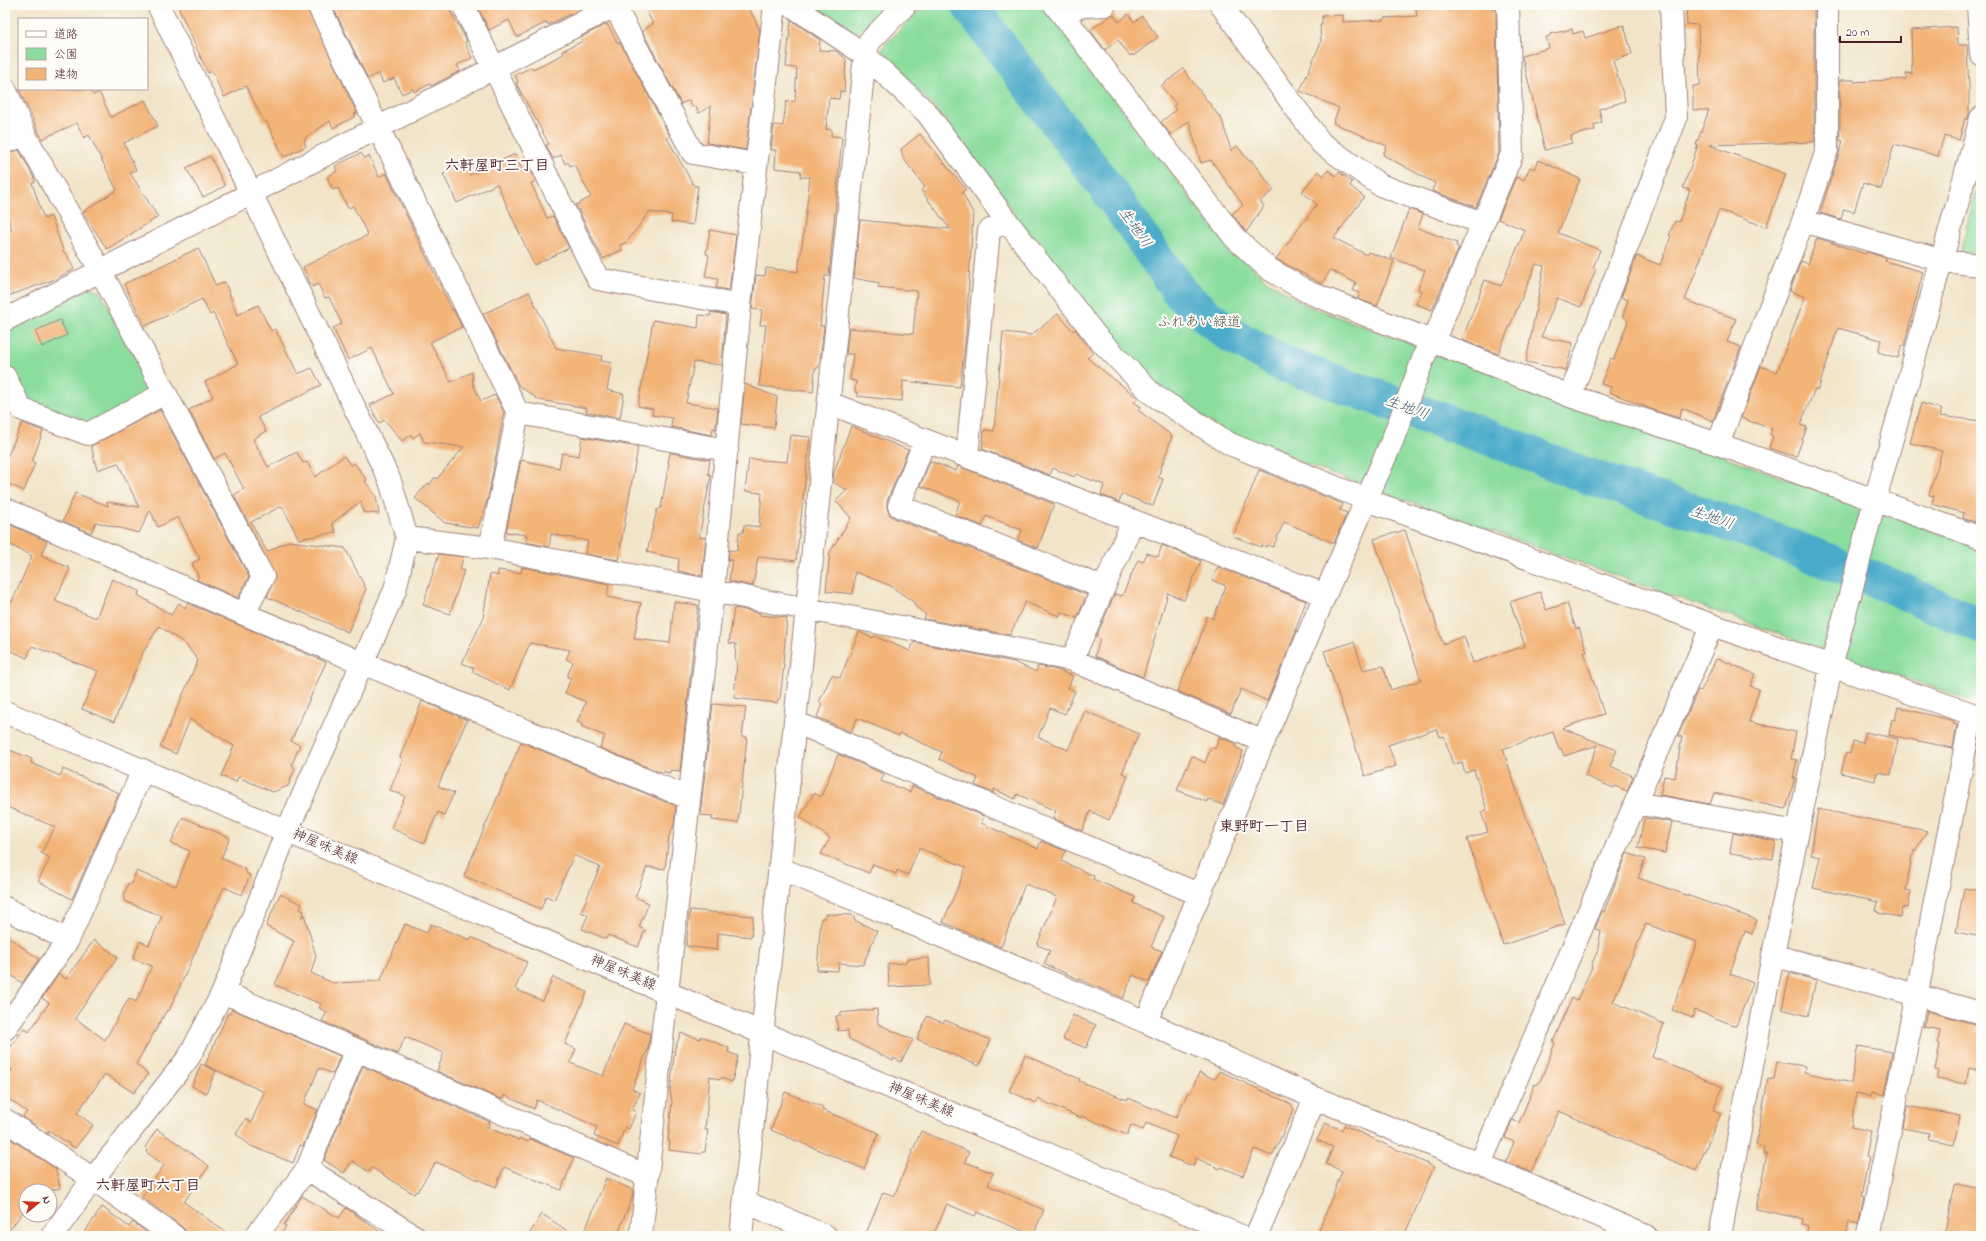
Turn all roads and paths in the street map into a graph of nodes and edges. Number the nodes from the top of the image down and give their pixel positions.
1 (158, 5) edge
2 (318, 5) edge
3 (463, 5) edge
4 (615, 5) edge
5 (775, 5) edge
6 (791, 5) edge
7 (905, 5) edge
8 (1105, 5) edge
9 (1222, 5) edge
10 (1508, 5) edge
11 (1672, 5) edge
12 (1827, 5) edge
13 (1978, 5) edge
14 (1058, 8) edge
15 (867, 49) junction
16 (1981, 54) edge
17 (494, 68) junction
18 (5, 89) edge
19 (1981, 118) edge
20 (378, 129) junction
21 (25, 135) junction
22 (5, 142) edge
23 (755, 164) junction
24 (251, 193) junction
25 (1006, 220) junction
26 (1804, 221) junction
27 (1482, 223) junction
28 (1943, 261) junction
29 (1981, 265) edge
30 (101, 272) junction
31 (740, 305) junction
32 (5, 320) edge
33 (1432, 342) junction
34 (5, 377) edge
35 (165, 393) junction
36 (1570, 396) junction
37 (829, 403) junction
38 (518, 413) junction
39 (925, 440) junction
40 (1718, 444) junction
41 (727, 450) junction
42 (967, 456) junction
43 (1366, 500) junction
44 (1874, 506) junction
45 (5, 509) edge
46 (1133, 521) junction
47 (406, 538) junction
48 (1981, 538) edge
49 (490, 548) junction
50 (1104, 588) junction
51 (713, 592) junction
52 (1325, 595) junction
53 (808, 610) junction
54 (244, 614) junction
55 (1712, 625) junction
56 (1072, 660) junction
57 (363, 662) junction
58 (1833, 662) junction
59 (5, 712) edge
60 (1976, 715) edge
61 (795, 722) junction
62 (1264, 742) junction
63 (143, 770) junction
64 (688, 798) junction
65 (1636, 803) junction
66 (288, 831) junction
67 (1798, 832) junction
68 (779, 868) junction
69 (1198, 894) junction
70 (5, 908) edge
71 (68, 940) junction
72 (1773, 955) junction
73 (223, 992) junction
74 (667, 992) junction
75 (1917, 995) junction
76 (1981, 1012) edge
77 (1146, 1022) junction
78 (5, 1029) edge
79 (761, 1032) junction
80 (356, 1050) junction
81 (1315, 1098) junction
82 (5, 1120) edge
83 (1480, 1164) junction
84 (307, 1169) junction
85 (647, 1176) junction
86 (93, 1179) junction
87 (745, 1202) junction
88 (52, 1236) edge
89 (174, 1236) edge
90 (256, 1236) edge
91 (414, 1236) edge
92 (641, 1236) edge
93 (741, 1236) edge
94 (826, 1236) edge
95 (1241, 1236) edge
96 (1256, 1236) edge
97 (1646, 1236) edge
98 (1720, 1236) edge
99 (1870, 1236) edge

1 - 24 street
2 - 20 street
3 - 17 street
4 - 17 street
4 - 23 street
5 - 23 street
6 - 15 street
7 - 15 street
8 - 14 street
9 - 27 street
10 - 27 street
11 - 36 street
12 - 26 street
13 - 16 street
14 - 33 street
15 - 25 street
15 - 37 street
17 - 20 street
17 - 31 street
18 - 21 street
19 - 28 street
20 - 24 street
20 - 38 street
21 - 22 street
21 - 30 street
23 - 31 street
24 - 30 street
24 - 47 street
25 - 42 street
25 - 43 street
26 - 28 street
26 - 40 street
27 - 33 street
28 - 29 street
28 - 44 street
30 - 32 street
30 - 35 street
31 - 41 street
33 - 36 street
33 - 43 street
34 - 35 street
35 - 54 street
36 - 40 street
37 - 39 street
37 - 53 street
38 - 41 street
38 - 49 street
39 - 42 street
39 - 50 street
40 - 44 street
41 - 51 street
42 - 46 street
43 - 52 street
43 - 55 street
44 - 48 street
44 - 58 street
45 - 54 street
46 - 50 street
46 - 52 street
47 - 49 street
47 - 57 street
49 - 51 street
50 - 56 street
51 - 53 street
51 - 64 street
52 - 62 street
53 - 56 street
53 - 61 street
54 - 57 street
55 - 58 street
55 - 65 street
56 - 62 street
57 - 64 street
57 - 66 street
58 - 60 street
58 - 67 street
59 - 63 street, 神屋味美線
60 - 75 street
61 - 68 street
61 - 69 street
62 - 69 street
63 - 66 street, 神屋味美線
63 - 71 street
64 - 74 street
65 - 67 street
65 - 83 street
66 - 73 street
66 - 74 street, 神屋味美線
67 - 72 street
68 - 77 street
68 - 79 street
69 - 77 street
70 - 71 street
71 - 78 street
72 - 75 street
72 - 98 street
73 - 80 street
73 - 86 street
74 - 79 street, 神屋味美線
74 - 85 street
75 - 76 street
75 - 99 street
77 - 81 street
79 - 87 street
79 - 95 street, 神屋味美線
80 - 84 street
80 - 85 street
81 - 83 street
81 - 96 street
82 - 86 street
83 - 97 street
84 - 90 street
84 - 91 street
85 - 92 street
86 - 88 street
86 - 89 street
87 - 93 street
87 - 94 street

